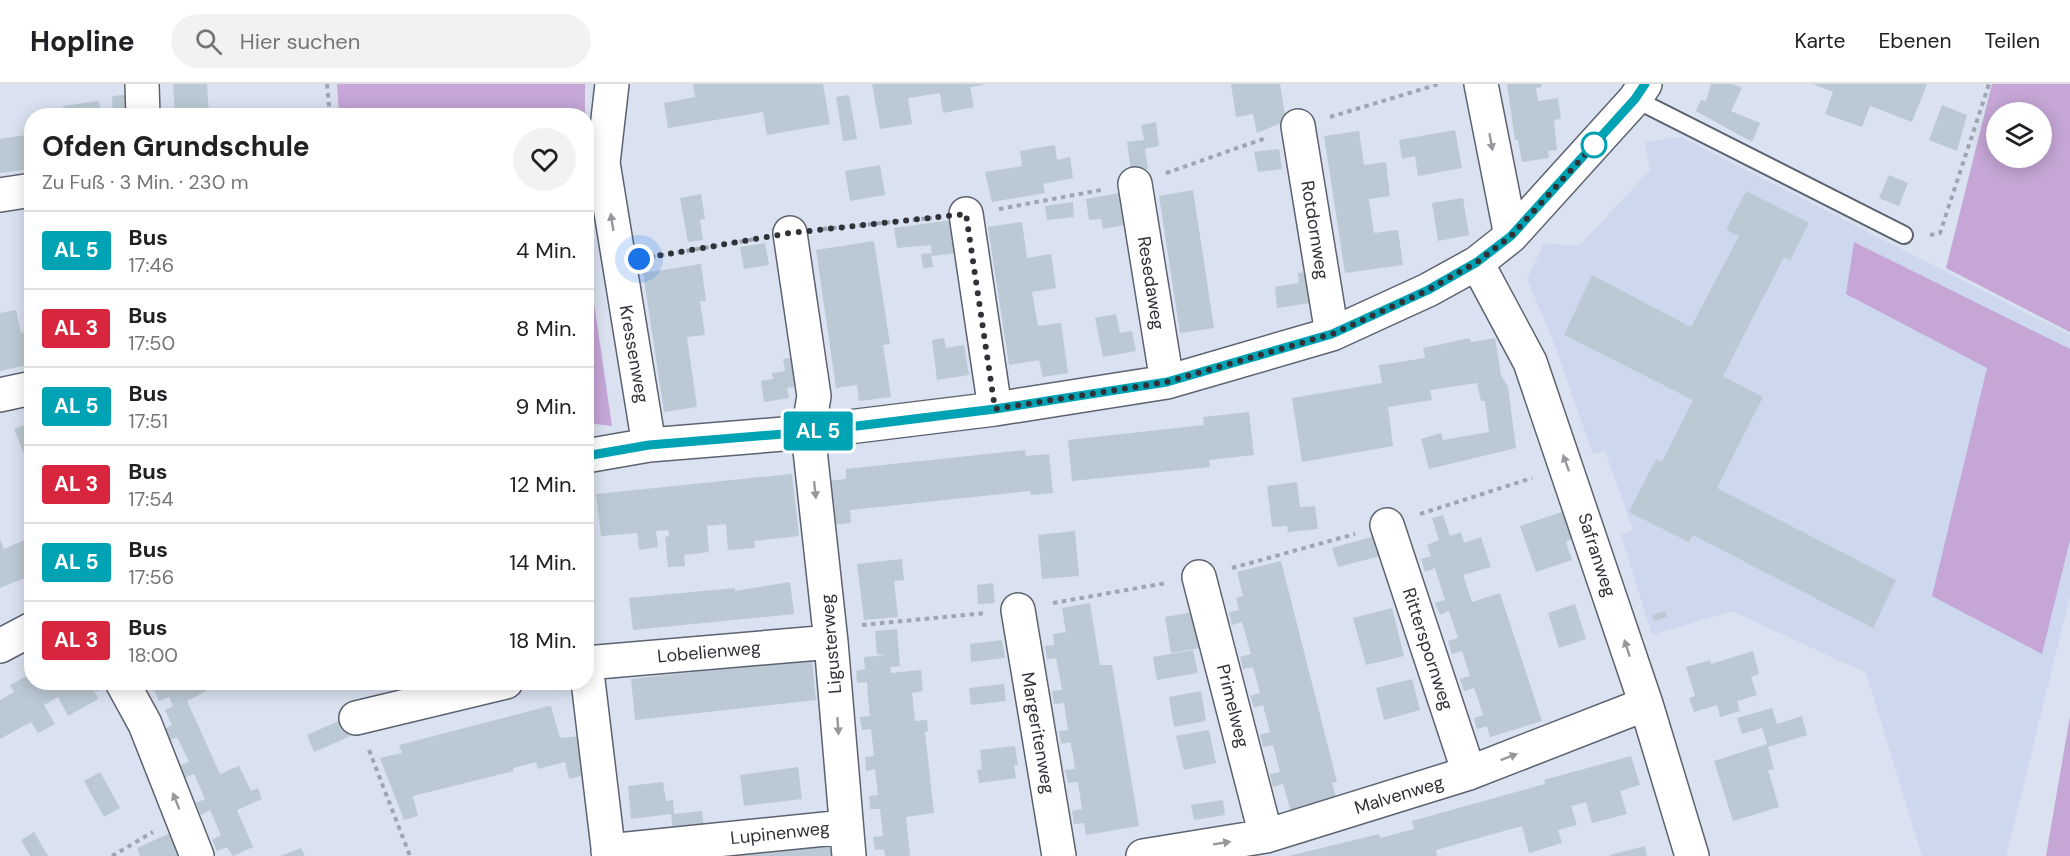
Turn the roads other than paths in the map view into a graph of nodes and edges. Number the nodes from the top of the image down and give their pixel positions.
1 (142, 84) edge
2 (612, 84) edge
3 (1481, 84) edge
4 (1640, 92) edge
5 (143, 108) edge
6 (1298, 126) road end
7 (1135, 184) road end
8 (24, 191) edge
9 (0, 195) edge
10 (966, 214) road end
11 (790, 233) road end
12 (1904, 235) road end
13 (1511, 236) junction
14 (1477, 262) junction
15 (1332, 334) junction
16 (1167, 382) junction
17 (24, 390) edge
18 (0, 396) edge
19 (995, 409) junction
20 (808, 432) junction
21 (649, 445) junction
22 (594, 455) edge
23 (1387, 525) dead end
24 (1199, 577) dead end
25 (1018, 610) dead end
26 (24, 633) edge
27 (831, 642) junction
28 (0, 646) edge
29 (594, 663) edge
30 (126, 690) edge
31 (473, 690) edge
32 (589, 690) edge
33 (1646, 704) junction
34 (356, 718) road end
35 (1469, 773) junction
36 (1266, 836) junction
37 (847, 841) edge
38 (608, 854) edge
39 (197, 856) edge
40 (1059, 856) edge
41 (1143, 856) edge
42 (1692, 856) edge

1 - 5 street
21 -> 2 street, Kressenweg
3 -> 13 street
4 - 12 lane
4 - 13 street
6 - 15 street, Rotdornweg
7 - 16 street, Resedaweg
8 - 9 street
10 - 19 street
11 - 20 street, Ligusterweg
13 - 14 street
14 - 15 street
33 -> 14 street, Safranweg
15 - 16 street
16 - 19 street
17 - 18 street
19 - 20 street
20 - 21 street
20 -> 27 street, Ligusterweg
21 - 22 street
23 - 35 street, Ritterspornweg
24 - 36 street, Primelweg
25 - 40 street, Margeritenweg
26 - 28 street
27 - 29 street, Lobelienweg
27 -> 37 street, Ligusterweg
39 -> 30 street
31 - 34 street
32 - 38 street
35 -> 33 street, Malvenweg
33 - 42 street, Safranweg
35 - 36 street, Malvenweg
41 -> 36 street, Malvenweg
37 - 38 street, Lupinenweg

